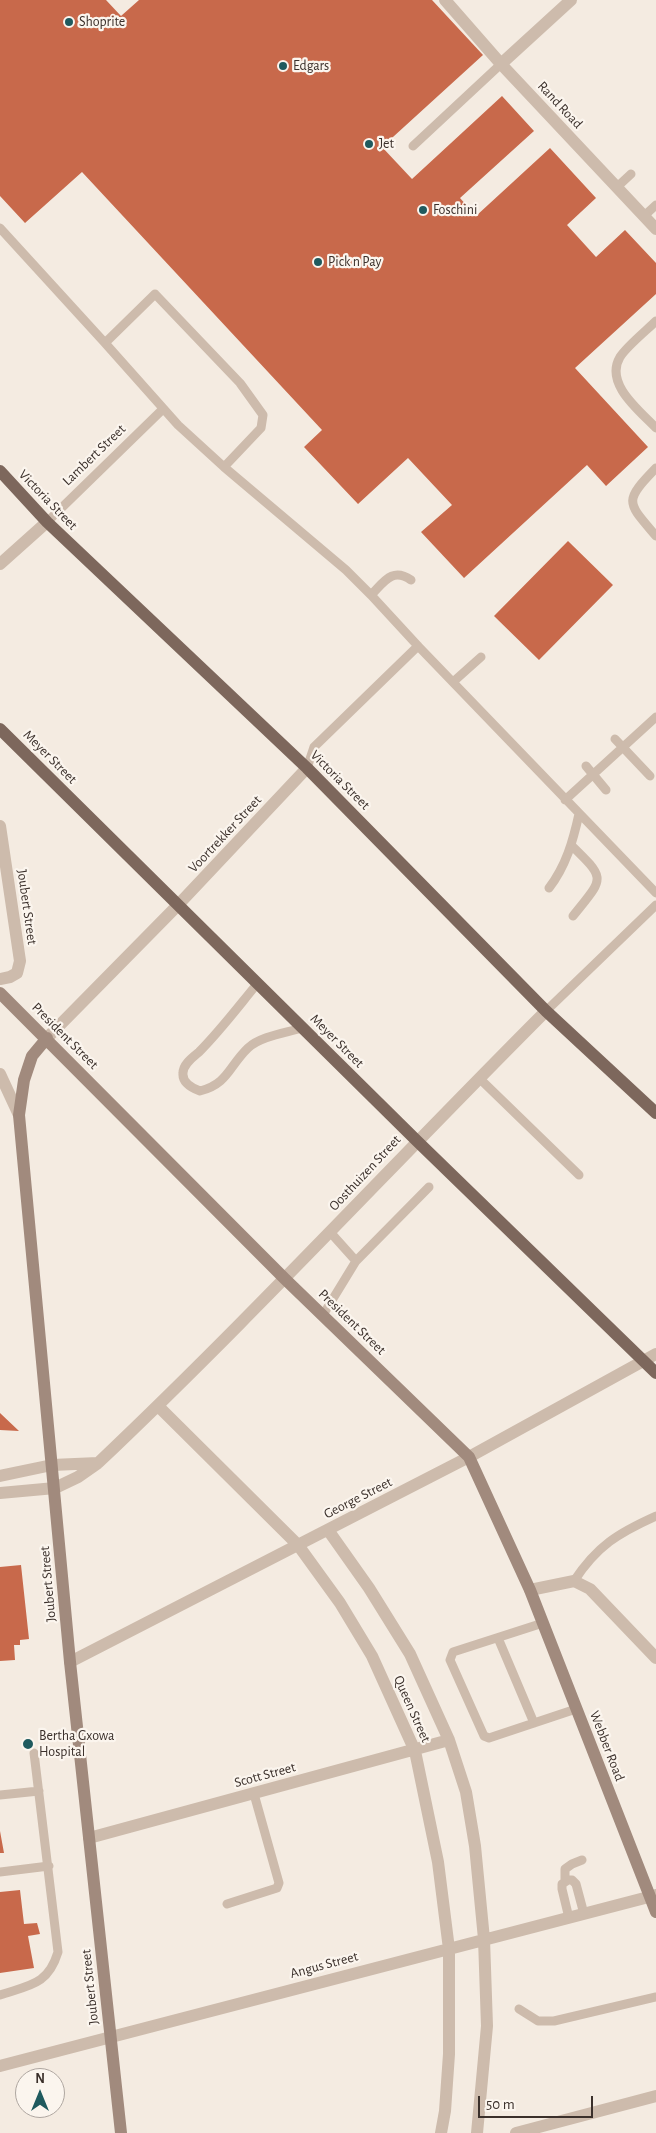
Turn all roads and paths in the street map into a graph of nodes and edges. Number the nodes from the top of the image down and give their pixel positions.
1 (445, 0) edge
2 (571, 0) edge
3 (501, 64) junction
4 (412, 146) dead end
5 (631, 174) dead end
6 (617, 187) junction
7 (656, 204) edge
8 (644, 216) junction
9 (0, 228) edge
10 (656, 229) edge
11 (656, 321) edge
12 (105, 344) junction
13 (163, 409) junction
14 (656, 428) edge
15 (224, 467) junction
16 (656, 468) edge
17 (0, 471) edge
18 (46, 522) junction
19 (656, 536) edge
20 (0, 564) edge
21 (411, 580) dead end
22 (371, 595) junction
23 (418, 646) junction
24 (481, 657) dead end
25 (453, 682) junction
26 (646, 711) dead end
27 (655, 720) edge
28 (0, 728) edge
29 (616, 739) dead end
30 (623, 747) junction
31 (586, 766) dead end
32 (307, 768) junction
33 (593, 774) junction
34 (650, 776) dead end
35 (606, 790) dead end
36 (565, 800) junction
37 (579, 814) junction
38 (0, 826) edge
39 (571, 845) junction
40 (549, 888) dead end
41 (656, 893) edge
42 (178, 905) junction
43 (656, 906) edge
44 (573, 916) dead end
45 (0, 978) edge
46 (258, 984) junction
47 (0, 993) edge
48 (546, 1011) junction
49 (302, 1028) junction
50 (46, 1038) junction
51 (0, 1074) edge
52 (479, 1078) junction
53 (656, 1113) edge
54 (19, 1115) junction
55 (417, 1141) junction
56 (579, 1175) dead end
57 (429, 1187) dead end
58 (330, 1232) junction
59 (356, 1261) junction
60 (285, 1279) junction
61 (323, 1314) junction
62 (656, 1354) edge
63 (643, 1361) junction
64 (656, 1374) edge
65 (158, 1406) junction
66 (469, 1457) junction
67 (98, 1463) junction
68 (52, 1465) junction
69 (0, 1476) edge
70 (55, 1488) junction
71 (0, 1493) edge
72 (656, 1516) edge
73 (328, 1530) junction
74 (298, 1545) junction
75 (574, 1581) junction
76 (530, 1590) junction
77 (543, 1623) junction
78 (498, 1638) junction
79 (656, 1658) edge
80 (70, 1662) junction
81 (576, 1709) junction
82 (534, 1723) junction
83 (449, 1740) junction
84 (415, 1750) junction
85 (34, 1752) dead end
86 (39, 1791) junction
87 (254, 1794) junction
88 (0, 1795) edge
89 (89, 1838) junction
90 (582, 1860) dead end
91 (49, 1866) junction
92 (0, 1872) edge
93 (563, 1885) junction
94 (653, 1896) edge
95 (227, 1904) dead end
96 (656, 1912) edge
97 (584, 1914) junction
98 (570, 1918) junction
99 (484, 1939) junction
100 (449, 1949) junction
101 (0, 1995) edge
102 (656, 1997) edge
103 (519, 2008) dead end
104 (111, 2036) junction
105 (0, 2066) edge
106 (656, 2096) edge
107 (121, 2133) edge
108 (440, 2133) edge
109 (476, 2133) edge
110 (516, 2133) edge

1 - 3 street, Rand Road
2 - 3 street
3 - 4 lane
3 - 6 street, Rand Road
5 - 6 lane
6 - 8 street, Rand Road
7 - 8 lane
8 - 10 street, Rand Road
9 - 12 lane
11 - 14 lane
12 - 13 lane
12 - 15 lane
13 - 15 lane
13 - 18 lane, Lambert Street
15 - 22 lane
16 - 19 lane
17 - 18 main road, Victoria Street
18 - 20 street, Lambert Street
18 - 32 main road, Victoria Street
21 - 22 lane
22 - 23 lane
23 - 25 lane
23 - 32 lane, Voortrekker Street
24 - 25 lane
25 - 36 lane
26 - 27 lane
27 - 30 lane
28 - 42 main road, Meyer Street
29 - 30 lane
30 - 33 lane
30 - 34 lane
31 - 33 lane
32 - 42 street, Voortrekker Street
32 - 48 main road, Victoria Street
33 - 35 lane
33 - 36 lane
36 - 37 lane
37 - 39 lane
37 - 41 lane
38 - 45 street, Joubert Street
39 - 40 lane
39 - 44 lane
42 - 46 main road, Meyer Street
42 - 50 street, Voortrekker Street
43 - 48 lane, Oosthuizen Street
46 - 49 main road, Meyer Street
46 - 49 lane
47 - 50 street, President Street
48 - 52 street, Oosthuizen Street
48 - 53 main road, Victoria Street
49 - 55 main road, Meyer Street
50 - 54 street, Joubert Street
50 - 60 street, President Street
51 - 54 street
52 - 55 street, Oosthuizen Street
52 - 56 lane
54 - 68 street, Joubert Street
55 - 58 street, Oosthuizen Street
55 - 63 main road, Meyer Street
57 - 59 lane
58 - 59 lane
58 - 60 street, Oosthuizen Street
59 - 61 lane
60 - 61 street, President Street
60 - 65 street, Oosthuizen Street
61 - 66 street, President Street
62 - 63 street, George Street
63 - 64 main road, Meyer Street
63 - 66 street, George Street
65 - 67 street, Oosthuizen Street
65 - 74 street, Queen Street
66 - 73 street, George Street
66 - 76 street, President Street
67 - 68 street
67 - 70 street, Oosthuizen Street
68 - 69 street
68 - 70 street, Joubert Street
70 - 71 street
70 - 80 street, Joubert Street
72 - 75 lane
73 - 74 street, George Street
73 - 83 street, Queen Street
74 - 80 street, George Street
74 - 84 street, Queen Street
75 - 76 street
75 - 79 street
76 - 77 street, Webber Road
77 - 78 lane
77 - 81 street, Webber Road
78 - 82 lane
78 - 82 lane
80 - 89 street, Joubert Street
81 - 82 lane
81 - 94 street, Webber Road
83 - 84 street, Scott Street
83 - 99 street, Queen Street
84 - 87 street, Scott Street
84 - 100 street, Queen Street
85 - 86 lane
86 - 88 lane
86 - 91 lane
87 - 89 street, Scott Street
87 - 95 lane
89 - 104 street, Joubert Street
90 - 93 lane
91 - 92 lane
91 - 101 lane
93 - 97 lane
93 - 98 lane
94 - 96 street, Webber Road
94 - 97 street, Angus Street
97 - 98 street, Angus Street
98 - 99 street, Angus Street
99 - 100 street, Angus Street
99 - 109 street, Queen Street
100 - 104 street, Angus Street
100 - 108 street, Queen Street
102 - 103 lane
104 - 105 street, Angus Street
104 - 107 street, Joubert Street
106 - 110 street

